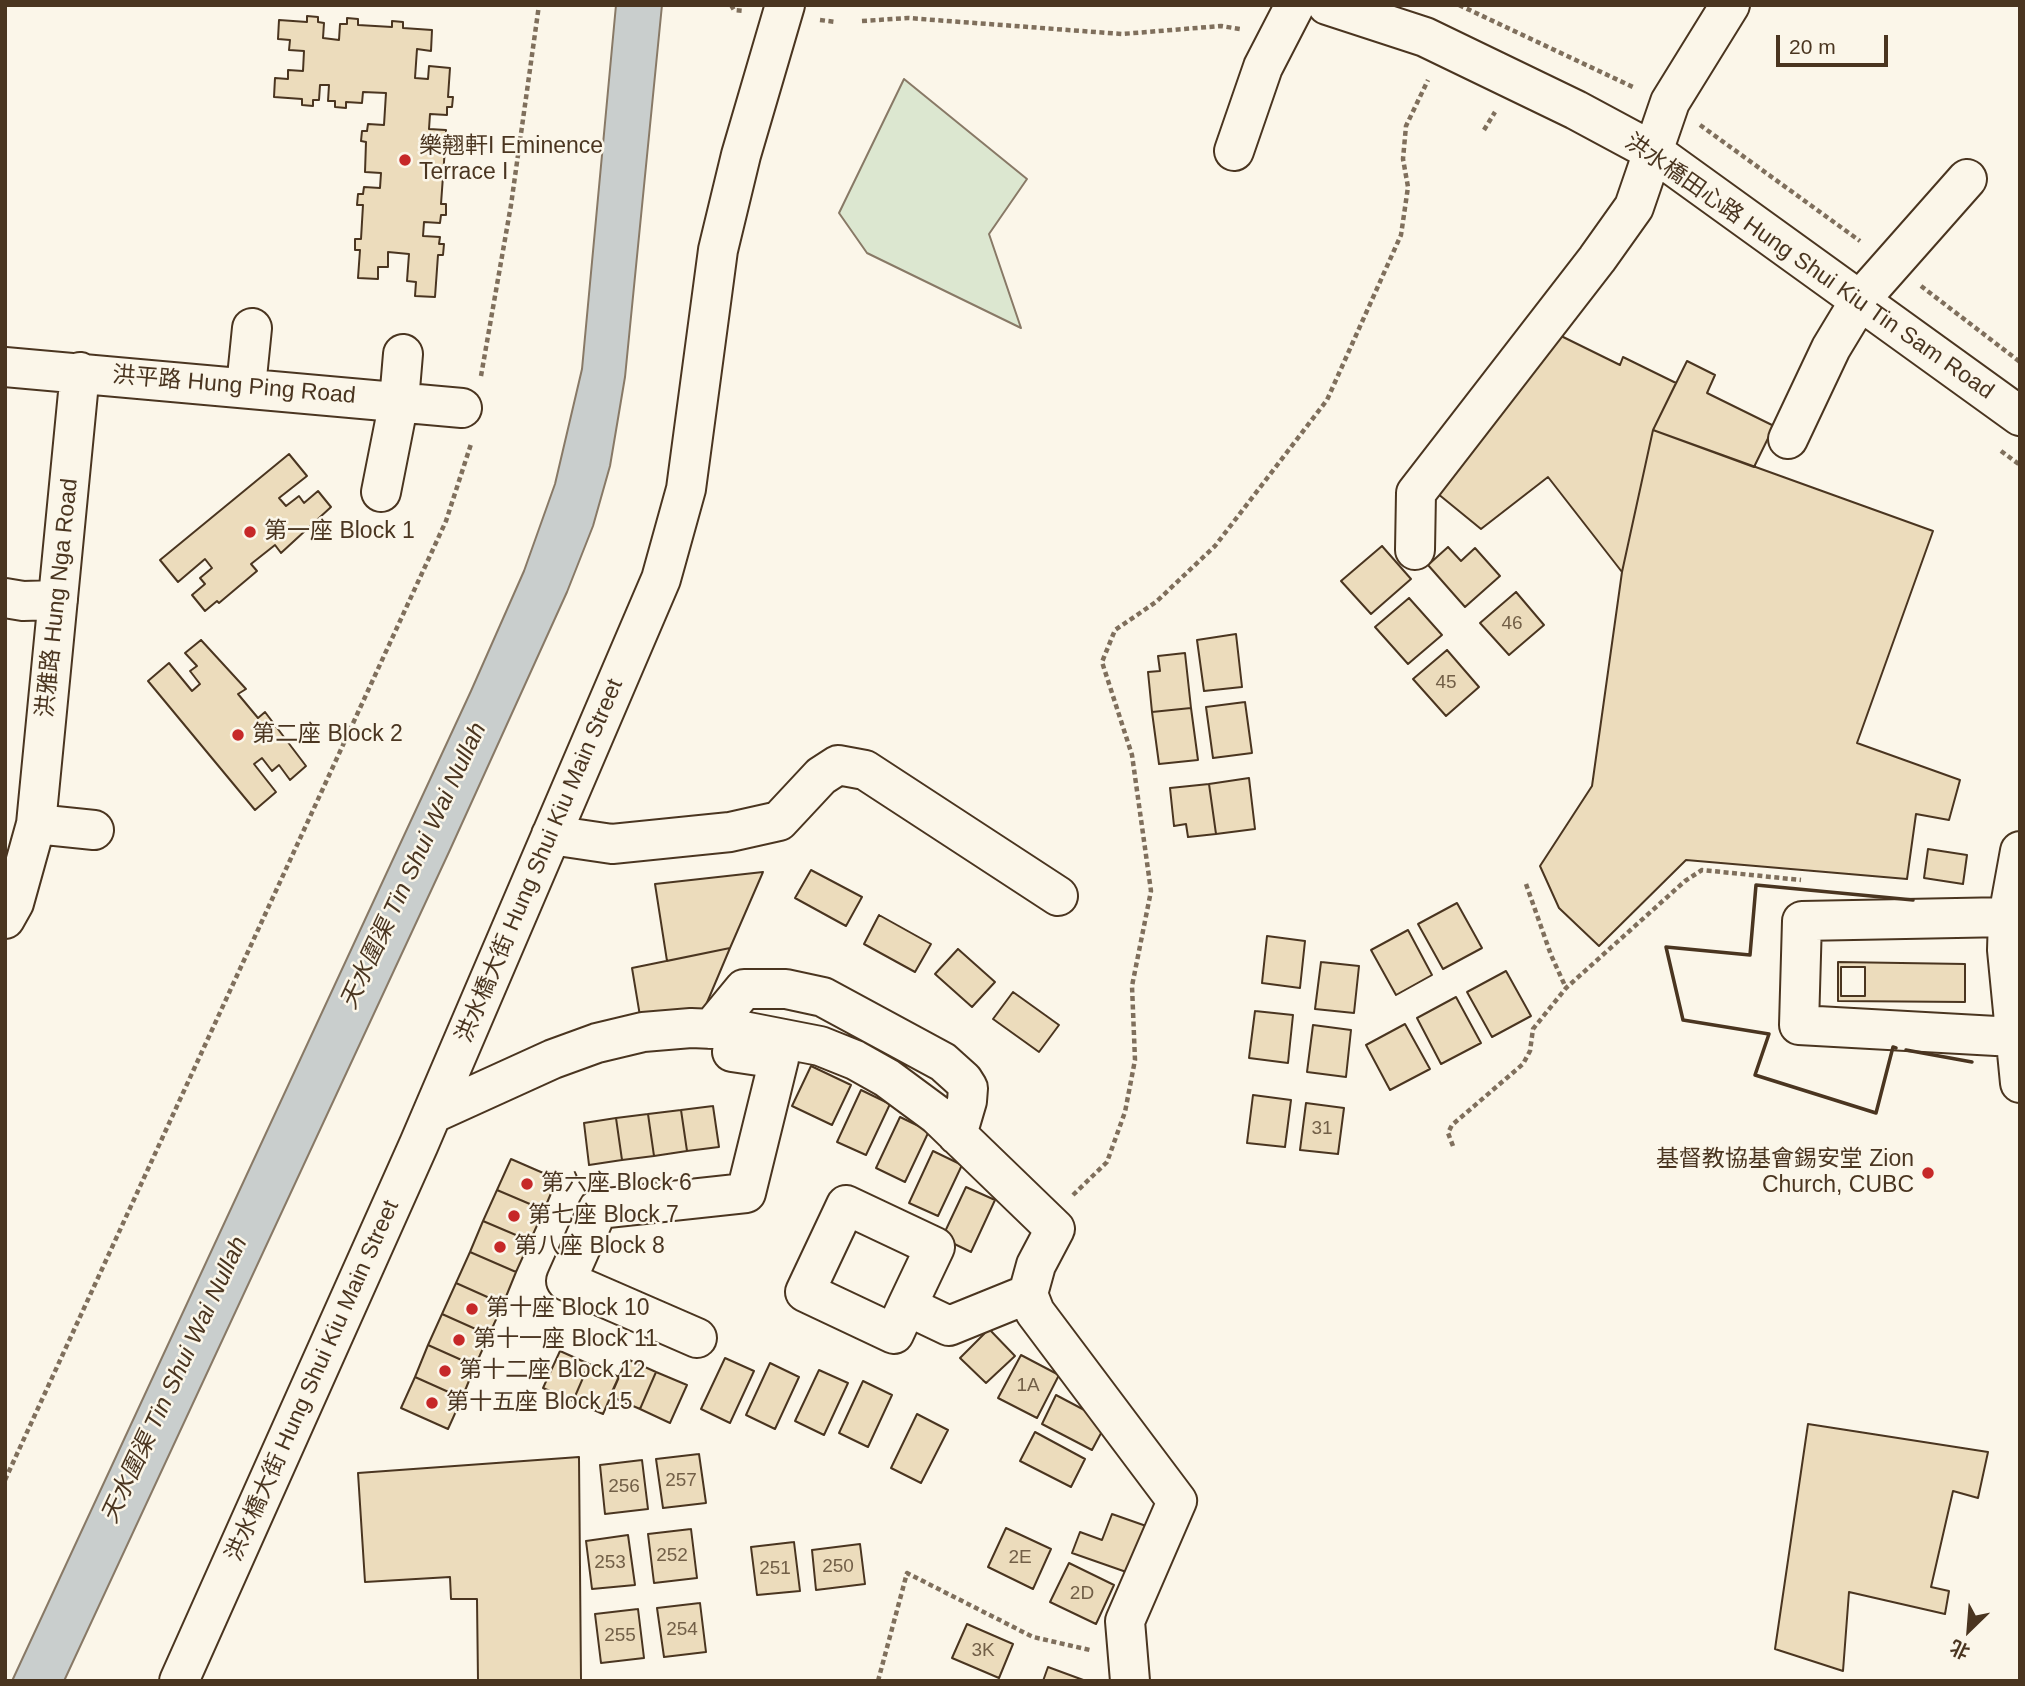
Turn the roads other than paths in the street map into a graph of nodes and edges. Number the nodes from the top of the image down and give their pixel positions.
1 (785, 5) edge
2 (1327, 5) edge
3 (1730, 5) edge
4 (1287, 20) edge
5 (1234, 151) dead end
6 (1654, 152) junction
7 (1967, 179) dead end
8 (1860, 300) junction
9 (252, 328) dead end
10 (403, 354) dead end
11 (5, 367) edge
12 (80, 372) junction
13 (246, 387) junction
14 (399, 401) junction
15 (2018, 411) edge
16 (471, 412) road end
17 (1788, 439) dead end
18 (381, 492) dead end
19 (1415, 550) dead end
20 (5, 598) edge
21 (58, 600) junction
22 (36, 824) junction
23 (94, 830) dead end
24 (551, 835) junction
25 (2020, 851) edge
26 (1058, 896) dead end
27 (2008, 917) junction
28 (5, 919) edge
29 (2014, 1037) junction
30 (2020, 1083) edge
31 (426, 1129) junction
32 (1028, 1294) junction
33 (907, 1306) dead end
34 (697, 1338) dead end
35 (1129, 1670) edge
36 (179, 1681) edge

1 - 24 street, 洪水橋大街 Hung Shui Kiu Main Street
2 - 6 street, 洪水橋田心路 Hung Shui Kiu Tin Sam Road
3 - 6 street
4 - 5 street
6 - 8 street, 洪水橋田心路 Hung Shui Kiu Tin Sam Road
6 - 19 street
7 - 8 street
8 - 15 street, 洪水橋田心路 Hung Shui Kiu Tin Sam Road
8 - 17 street
9 - 13 street
10 - 14 street
11 - 12 street, 洪平路 Hung Ping Road
12 - 13 street, 洪平路 Hung Ping Road
12 - 21 street, 洪雅路 Hung Nga Road
13 - 14 street, 洪平路 Hung Ping Road
14 - 16 street, 洪平路 Hung Ping Road
14 - 18 street
20 - 21 street
21 - 22 street, 洪雅路 Hung Nga Road
22 - 23 street
22 - 28 street, 洪雅路 Hung Nga Road
24 - 26 street
24 - 31 street, 洪水橋大街 Hung Shui Kiu Main Street
25 - 27 street
27 - 29 street
27 - 29 street
29 - 30 street
31 - 32 street
31 - 34 street
31 - 36 street, 洪水橋大街 Hung Shui Kiu Main Street
32 - 33 street
32 - 35 street

